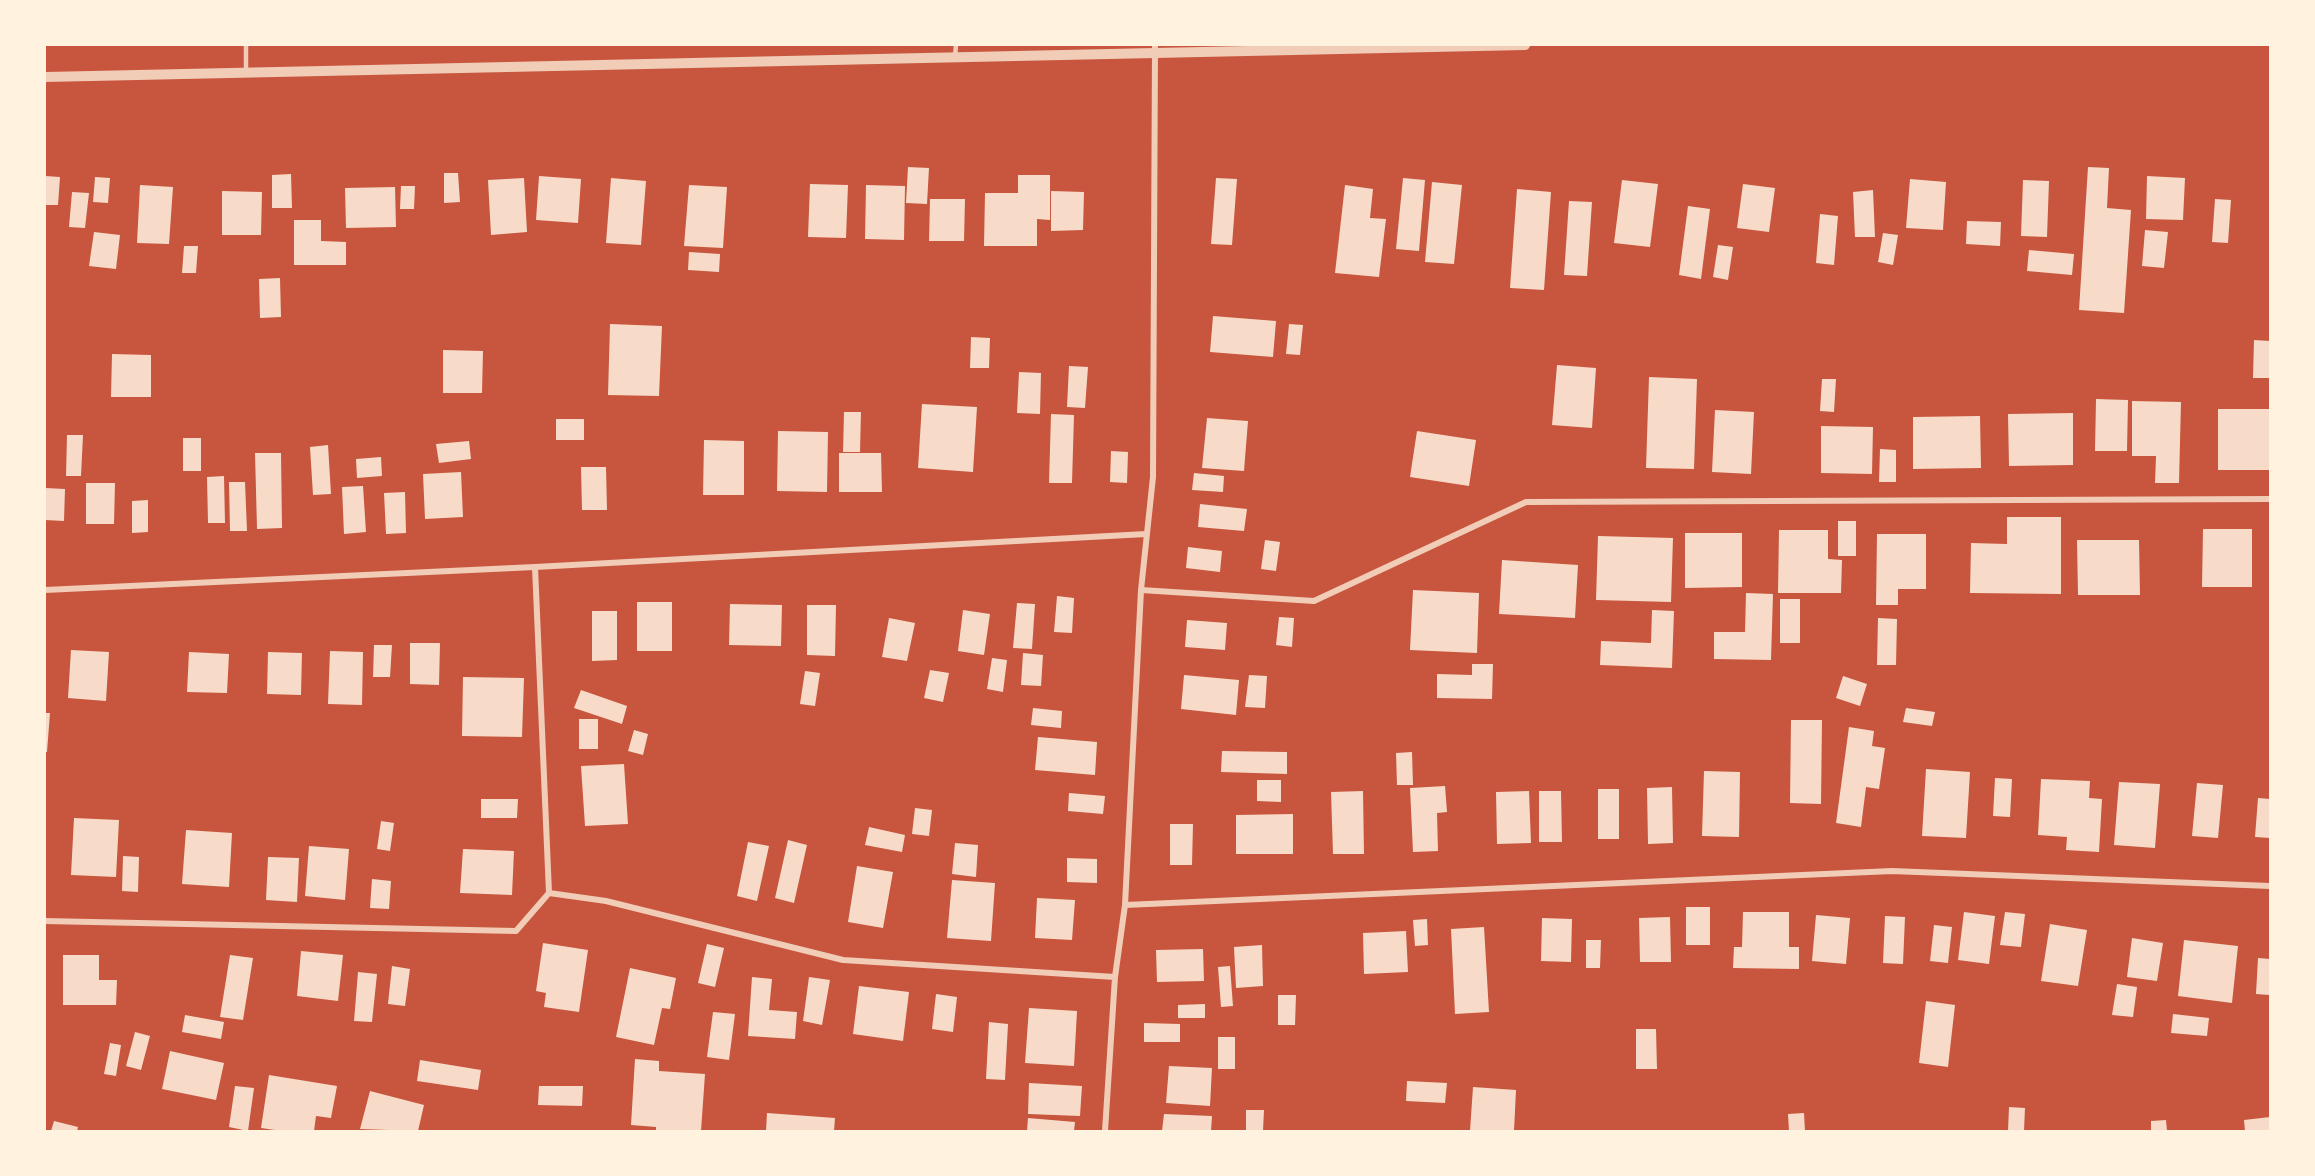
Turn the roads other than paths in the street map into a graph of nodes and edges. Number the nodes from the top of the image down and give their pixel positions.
1 (246, 45) edge
2 (1525, 45) edge
3 (1155, 49) edge
4 (955, 51) edge
5 (246, 74) junction
6 (45, 77) edge
7 (2270, 499) edge
8 (1146, 534) junction
9 (535, 567) junction
10 (45, 590) edge
11 (1141, 590) junction
12 (2270, 886) edge
13 (549, 893) junction
14 (1125, 905) junction
15 (45, 921) edge
16 (1115, 977) junction
17 (1106, 1131) edge

1 - 5 lane
2 - 3 street
3 - 4 street
3 - 8 street
4 - 5 street
5 - 6 street
7 - 11 street
8 - 9 street
8 - 11 street
9 - 10 street
9 - 13 street
11 - 14 street
12 - 14 street
13 - 15 street
13 - 16 street
14 - 16 street
16 - 17 street

